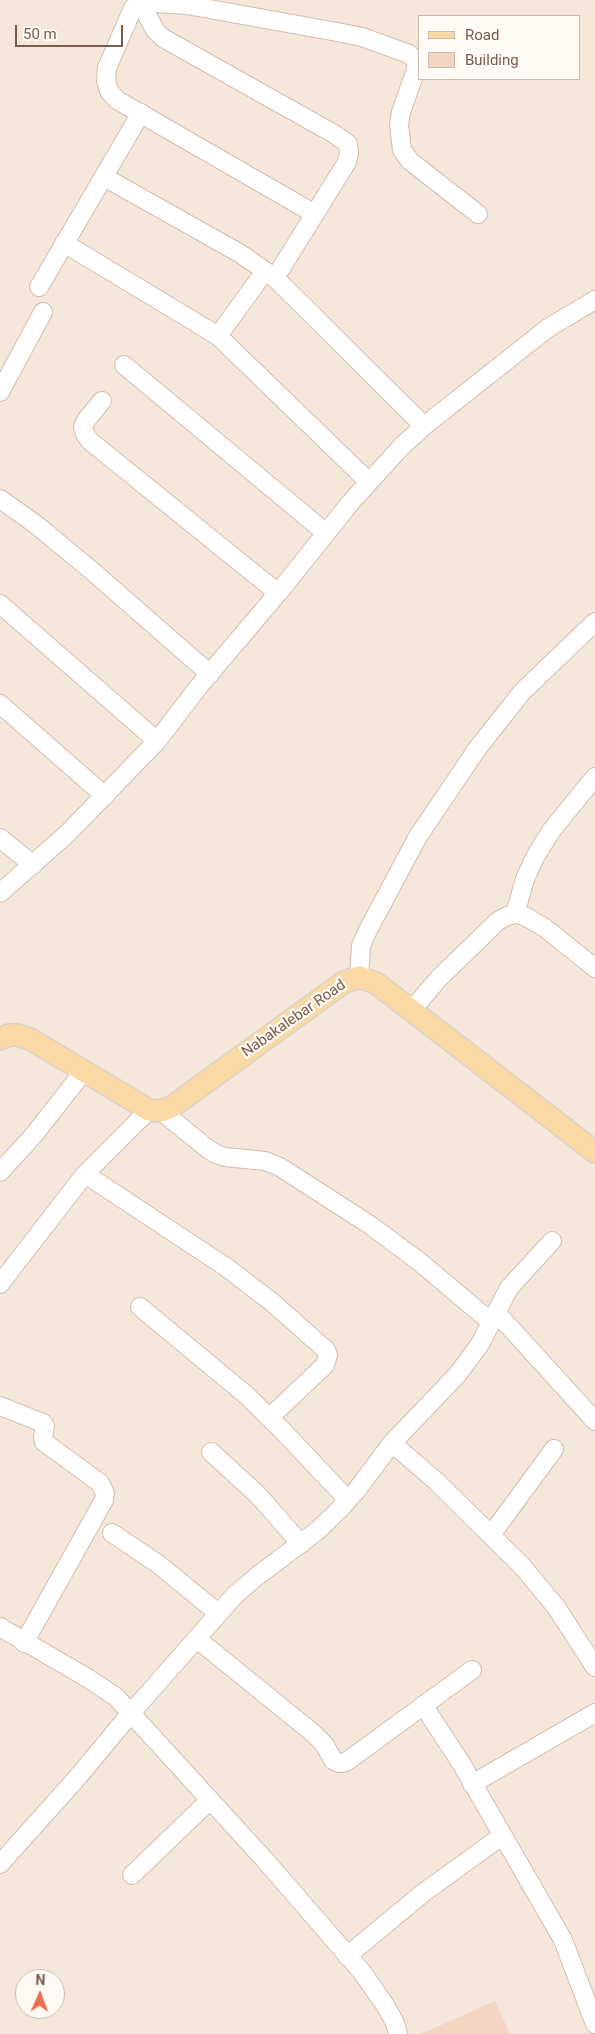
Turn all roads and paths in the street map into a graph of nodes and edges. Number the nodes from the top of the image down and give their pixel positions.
1 (140, 1) edge
2 (141, 113) junction
3 (104, 177) junction
4 (315, 214) junction
5 (478, 214) dead end
6 (64, 243) junction
7 (270, 274) junction
8 (39, 287) dead end
9 (595, 300) edge
10 (43, 312) dead end
11 (218, 336) junction
12 (124, 365) dead end
13 (0, 392) edge
14 (102, 401) dead end
15 (424, 426) junction
16 (369, 482) junction
17 (0, 499) edge
18 (326, 533) junction
19 (278, 593) junction
20 (0, 604) edge
21 (595, 622) edge
22 (210, 674) junction
23 (0, 704) edge
24 (157, 741) junction
25 (595, 777) edge
26 (105, 796) junction
27 (0, 838) edge
28 (33, 865) junction
29 (0, 893) edge
30 (515, 914) junction
31 (595, 968) edge
32 (359, 976) junction
33 (412, 1010) junction
34 (0, 1039) edge
35 (84, 1071) junction
36 (155, 1110) junction
37 (595, 1152) edge
38 (0, 1172) edge
39 (85, 1174) junction
40 (552, 1241) dead end
41 (0, 1284) edge
42 (140, 1307) dead end
43 (493, 1317) junction
44 (0, 1406) edge
45 (269, 1418) junction
46 (595, 1421) edge
47 (392, 1443) junction
48 (554, 1450) dead end
49 (211, 1452) dead end
50 (348, 1500) junction
51 (112, 1533) dead end
52 (491, 1535) junction
53 (300, 1544) junction
54 (218, 1613) junction
55 (0, 1628) edge
56 (197, 1639) junction
57 (24, 1643) junction
58 (595, 1667) edge
59 (472, 1670) dead end
60 (423, 1705) junction
61 (131, 1713) junction
62 (595, 1713) edge
63 (472, 1784) junction
64 (210, 1800) junction
65 (502, 1836) junction
66 (0, 1864) edge
67 (132, 1875) dead end
68 (347, 1956) junction
69 (595, 2024) edge
70 (398, 2034) edge

1 - 2 street
1 - 4 street
1 - 5 street
2 - 3 street
2 - 4 street
3 - 6 street
3 - 7 street
4 - 7 street
6 - 8 street
6 - 11 street
7 - 11 street
7 - 15 street
9 - 15 street
10 - 13 street
11 - 16 street
12 - 18 street
14 - 19 street
15 - 16 street
16 - 18 street
17 - 22 street
18 - 19 street
19 - 22 street
20 - 24 street
21 - 32 street
22 - 24 street
23 - 26 street
24 - 26 street
25 - 30 street
26 - 28 street
27 - 28 street
28 - 29 street
30 - 31 street
30 - 33 street
32 - 33 main road, Nabakalebar Road
32 - 36 main road, Nabakalebar Road
33 - 37 main road, Nabakalebar Road
34 - 35 main road
35 - 36 main road
35 - 38 street
36 - 39 street
36 - 43 street
39 - 41 street
39 - 45 street
40 - 43 street
42 - 45 street
43 - 46 street
43 - 47 street
44 - 57 street
45 - 50 street
47 - 50 street
47 - 52 street
48 - 52 street
49 - 53 street
50 - 53 street
51 - 54 street
52 - 58 street
53 - 54 street
54 - 56 street
55 - 57 street
56 - 60 street
56 - 61 street
57 - 61 street
59 - 60 street
60 - 63 street
61 - 64 street
61 - 66 street
62 - 63 street
63 - 65 street
64 - 67 street
64 - 68 street
65 - 68 street
65 - 69 street
68 - 70 street

